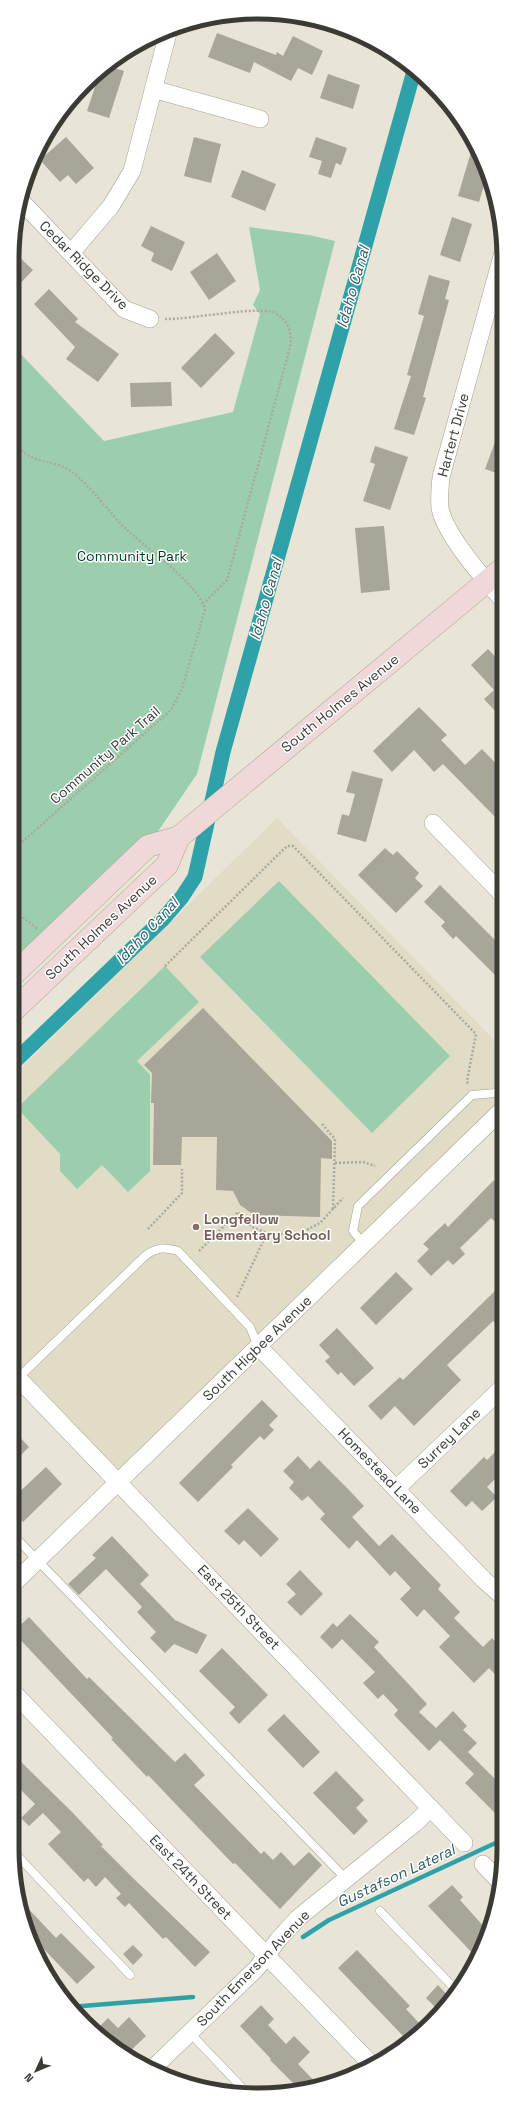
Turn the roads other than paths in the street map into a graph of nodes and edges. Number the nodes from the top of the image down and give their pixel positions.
1 (167, 37) edge
2 (154, 89) junction
3 (260, 119) dead end
4 (25, 205) edge
5 (71, 254) junction
6 (497, 274) edge
7 (150, 319) road end
8 (494, 576) edge
9 (434, 823) dead end
10 (178, 836) junction
11 (497, 889) edge
12 (19, 969) edge
13 (19, 1005) edge
14 (497, 1094) edge
15 (497, 1115) edge
16 (364, 1244) junction
17 (258, 1346) junction
18 (19, 1371) edge
19 (19, 1379) edge
20 (497, 1393) edge
21 (119, 1482) junction
22 (396, 1489) junction
23 (19, 1541) edge
24 (37, 1560) junction
25 (19, 1578) edge
26 (497, 1592) edge
27 (19, 1698) edge
28 (431, 1808) junction
29 (464, 1843) dead end
30 (20, 1858) edge
31 (483, 1864) dead end
32 (495, 1877) edge
33 (347, 1880) junction
34 (380, 1911) dead end
35 (267, 1956) junction
36 (130, 1974) dead end
37 (453, 1987) edge
38 (190, 2033) junction
39 (369, 2061) edge
40 (156, 2065) edge
41 (241, 2087) edge

1 - 2 street
2 - 3 street
2 - 5 street
4 - 5 street, Cedar Ridge Drive
5 - 7 street, Cedar Ridge Drive
6 - 8 street, Hartert Drive
8 - 10 main road, South Holmes Avenue
9 - 11 street
10 - 12 main road, South Holmes Avenue
10 - 13 main road, South Holmes Avenue
14 - 16 lane
15 - 16 street, South Higbee Avenue
16 - 17 street, South Higbee Avenue
17 - 18 lane
17 - 21 street, South Higbee Avenue
17 - 22 street, Homestead Lane
19 - 21 street, East 25th Street
20 - 22 street, Surrey Lane
21 - 24 street, South Higbee Avenue
21 - 28 street, East 25th Street
22 - 26 street, Homestead Lane
23 - 24 lane
24 - 25 street, South Higbee Avenue
24 - 33 lane
27 - 35 street, East 24th Street
28 - 29 street, East 25th Street
28 - 33 street, South Emerson Avenue
30 - 36 lane
31 - 32 street
33 - 35 street, South Emerson Avenue
34 - 37 lane
35 - 38 street, South Emerson Avenue
35 - 39 street, East 24th Street
38 - 40 street, South Emerson Avenue
38 - 41 lane

